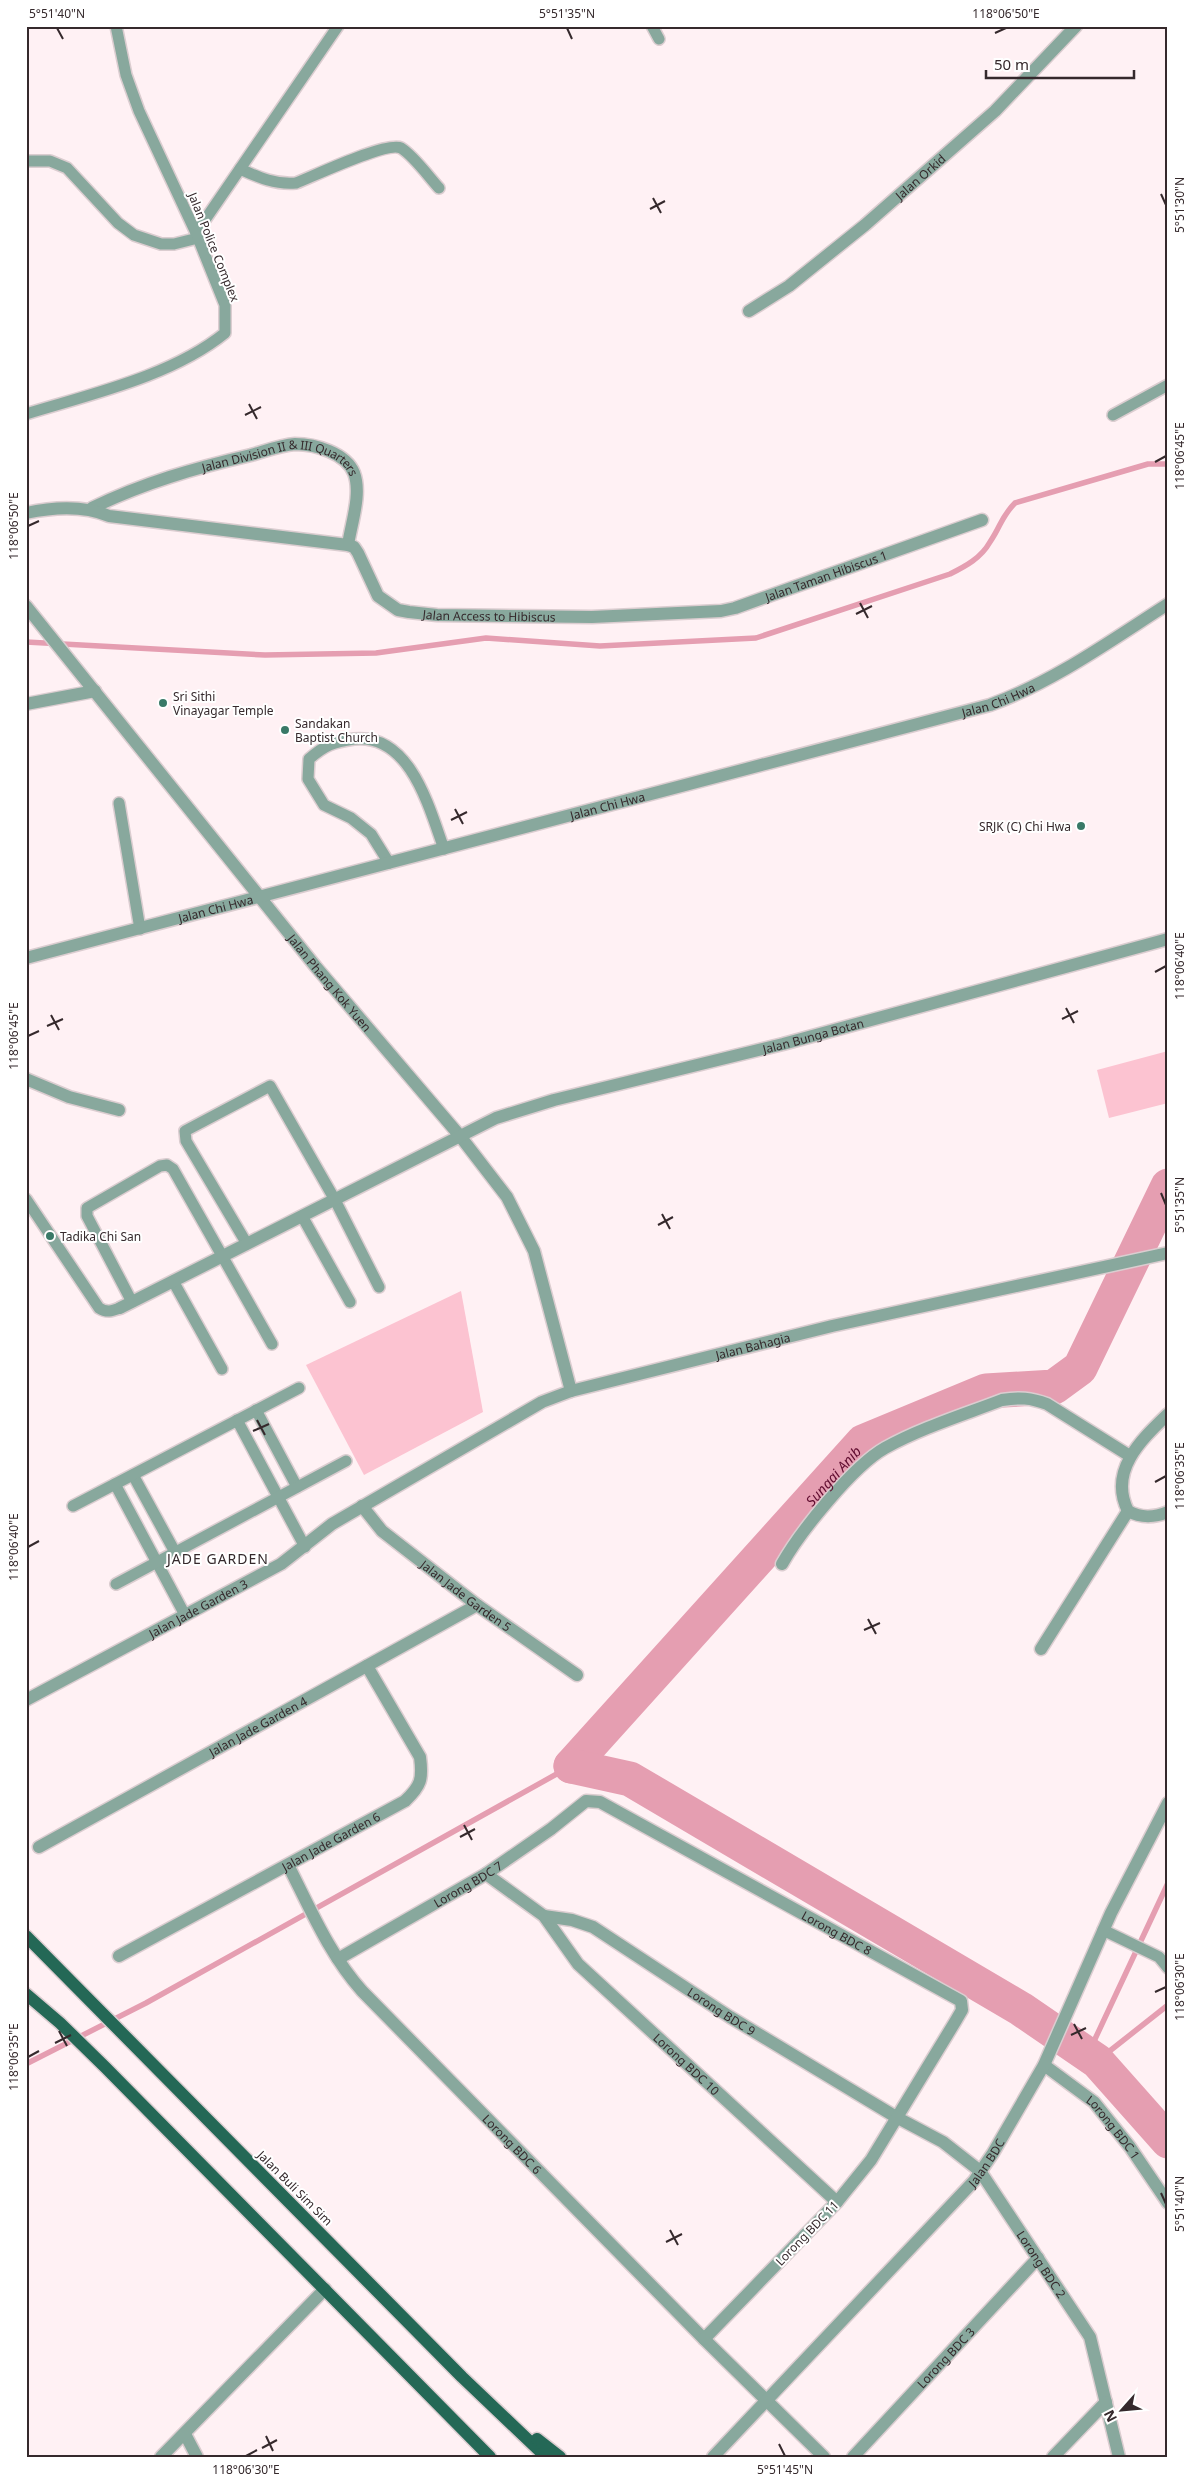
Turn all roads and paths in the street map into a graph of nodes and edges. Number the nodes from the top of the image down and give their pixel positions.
1 (116, 26) edge
2 (338, 26) edge
3 (652, 26) edge
4 (1076, 26) edge
5 (659, 39) dead end
6 (26, 161) edge
7 (240, 169) junction
8 (439, 188) dead end
9 (197, 235) junction
10 (749, 311) dead end
11 (1168, 385) edge
12 (26, 414) edge
13 (1112, 415) dead end
14 (92, 508) junction
15 (26, 514) edge
16 (982, 520) dead end
17 (348, 545) junction
18 (1168, 604) edge
19 (30, 610) edge
20 (667, 613) joint
21 (95, 691) junction
22 (26, 704) edge
23 (119, 803) dead end
24 (444, 849) junction
25 (389, 863) junction
26 (260, 896) junction
27 (140, 929) junction
28 (1168, 939) edge
29 (26, 958) edge
30 (26, 1079) edge
31 (120, 1110) dead end
32 (460, 1136) junction
33 (26, 1199) edge
34 (335, 1200) junction
35 (302, 1216) junction
36 (247, 1244) junction
37 (1162, 1255) edge
38 (221, 1257) junction
39 (173, 1281) junction
40 (379, 1287) dead end
41 (132, 1302) junction
42 (350, 1302) dead end
43 (120, 1308) joint
44 (272, 1344) dead end
45 (222, 1369) dead end
46 (299, 1388) dead end
47 (572, 1391) junction
48 (256, 1410) junction
49 (1168, 1414) edge
50 (237, 1420) junction
51 (1130, 1456) junction
52 (346, 1461) dead end
53 (133, 1475) junction
54 (115, 1484) junction
55 (297, 1487) junction
56 (278, 1497) junction
57 (73, 1506) dead end
58 (362, 1506) junction
59 (1128, 1511) junction
60 (1168, 1512) edge
61 (305, 1547) junction
62 (175, 1552) junction
63 (157, 1562) junction
64 (782, 1564) dead end
65 (116, 1584) dead end
66 (477, 1605) junction
67 (185, 1615) junction
68 (1041, 1649) dead end
69 (367, 1666) junction
70 (577, 1675) dead end
71 (26, 1700) edge
72 (593, 1800) joint
73 (1168, 1803) edge
74 (39, 1847) dead end
75 (288, 1865) junction
76 (486, 1874) junction
77 (544, 1916) junction
78 (1103, 1930) junction
79 (26, 1936) edge
80 (120, 1956) dead end
81 (338, 1959) junction
82 (1168, 1968) edge
83 (26, 1994) edge
84 (1044, 2065) junction
85 (896, 2117) junction
86 (980, 2171) junction
87 (837, 2202) junction
88 (1168, 2203) edge
89 (1038, 2258) junction
90 (325, 2289) junction
91 (704, 2340) junction
92 (766, 2400) junction
93 (1106, 2402) junction
94 (498, 2411) junction
95 (185, 2434) junction
96 (161, 2457) edge
97 (196, 2457) edge
98 (490, 2457) edge
99 (546, 2457) edge
100 (560, 2457) edge
101 (713, 2457) edge
102 (824, 2457) edge
103 (853, 2457) edge
104 (1053, 2457) edge
105 (1119, 2457) edge

1 - 9 lane, Jalan Police Complex
2 - 7 lane
3 - 5 lane
4 - 10 street, Jalan Orkid
6 - 9 lane
7 - 8 lane
7 - 9 lane
9 - 12 lane, Jalan Police Complex
11 - 13 lane
14 - 15 street, Jalan Division II & III Quarters
14 - 17 street, Jalan Division II & III Quarters
14 - 17 street, Jalan Division II & III Quarters
16 - 20 street, Jalan Taman Hibiscus 1
17 - 20 street, Jalan Access to Hibiscus
18 - 24 street, Jalan Chi Hwa
19 - 21 street, Jalan Phang Kok Yuen
21 - 22 street
21 - 26 street, Jalan Phang Kok Yuen
23 - 27 lane
24 - 25 street, Jalan Chi Hwa
24 - 25 lane
25 - 26 street, Jalan Chi Hwa
26 - 27 street, Jalan Chi Hwa
26 - 32 street, Jalan Phang Kok Yuen
27 - 29 street, Jalan Chi Hwa
28 - 32 street, Jalan Bunga Botan
30 - 31 street
32 - 34 street, Jalan Bunga Botan
32 - 47 street, Jalan Phang Kok Yuen
33 - 43 lane
34 - 35 street, Jalan Bunga Botan
34 - 36 lane
34 - 40 lane
35 - 36 street, Jalan Bunga Botan
35 - 42 lane
36 - 38 street, Jalan Bunga Botan
37 - 47 street, Jalan Bahagia
38 - 39 street, Jalan Bunga Botan
38 - 41 lane
38 - 44 lane
39 - 41 street, Jalan Bunga Botan
39 - 45 lane
41 - 43 street, Jalan Bunga Botan
46 - 48 lane
47 - 58 street, Jalan Bahagia
48 - 50 lane
48 - 55 lane
49 - 51 street
50 - 53 lane
50 - 56 lane
51 - 59 street
51 - 64 street
52 - 55 lane
53 - 54 lane
53 - 62 lane
54 - 57 lane
54 - 63 lane
55 - 56 lane
56 - 61 lane
56 - 62 lane
58 - 61 street, Jalan Jade Garden 3
58 - 66 street, Jalan Jade Garden 5
59 - 60 street
59 - 68 street
61 - 67 street, Jalan Jade Garden 3
62 - 63 lane
63 - 65 lane
63 - 67 lane
66 - 69 street, Jalan Jade Garden 4
66 - 70 street, Jalan Jade Garden 5
67 - 71 street, Jalan Jade Garden 3
69 - 74 street, Jalan Jade Garden 4
69 - 75 street, Jalan Jade Garden 6
72 - 76 street, Lorong BDC 7
72 - 85 street, Lorong BDC 8
73 - 78 street, Jalan BDC
75 - 80 street, Jalan Jade Garden 6
75 - 81 street, Lorong BDC 6
76 - 77 street
76 - 81 street, Lorong BDC 7
77 - 85 street, Lorong BDC 9
77 - 87 street, Lorong BDC 10
78 - 82 lane
78 - 84 street, Jalan BDC
79 - 94 main road, Jalan Buli Sim Sim
81 - 91 street, Lorong BDC 6
83 - 90 main road
84 - 86 street, Jalan BDC
84 - 88 street, Lorong BDC 1
85 - 86 street, Lorong BDC 2
85 - 87 street, Lorong BDC 11
86 - 89 street, Lorong BDC 2
86 - 92 street, Jalan BDC
87 - 91 street, Lorong BDC 11
89 - 93 street, Lorong BDC 2
89 - 103 street, Lorong BDC 3
90 - 95 street
90 - 98 main road
91 - 92 street, Lorong BDC 6
92 - 101 street, Jalan BDC
92 - 102 street, Lorong BDC 6
93 - 104 street
93 - 105 street, Lorong BDC 2
94 - 99 main road, Jalan Buli Sim Sim
94 - 100 main road
95 - 96 street
95 - 97 street

